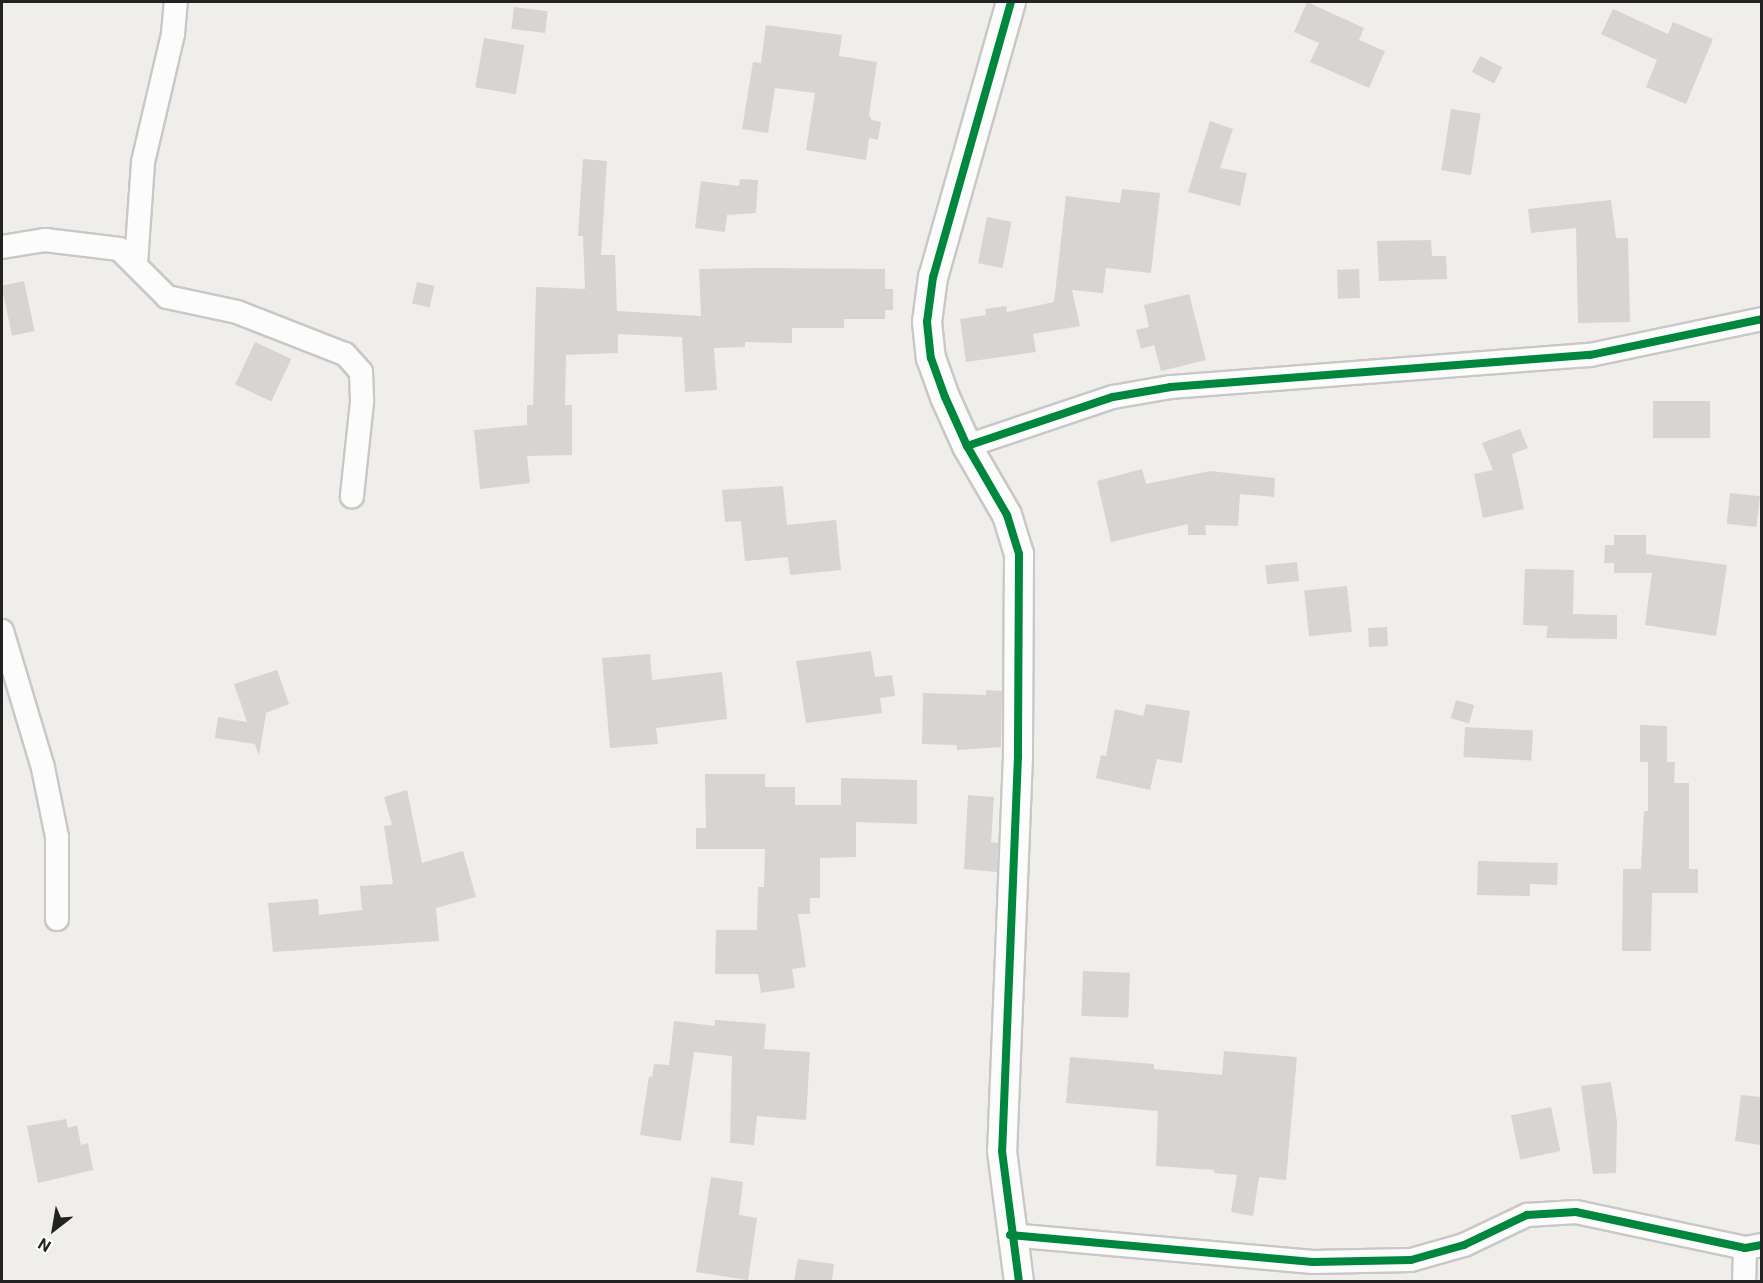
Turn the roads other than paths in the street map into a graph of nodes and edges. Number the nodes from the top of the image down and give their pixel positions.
1 (176, 2) edge
2 (1011, 2) edge
3 (2, 247) edge
4 (136, 263) junction
5 (1761, 319) edge
6 (967, 446) junction
7 (352, 496) dead end
8 (2, 631) edge
9 (57, 919) dead end
10 (1010, 1235) junction
11 (1753, 1246) edge
12 (1019, 1281) edge
13 (1744, 1281) edge

1 - 4 street
2 - 6 street
3 - 4 street
4 - 7 street
5 - 6 street
6 - 10 street
8 - 9 street
10 - 11 street
10 - 12 street
11 - 13 street

